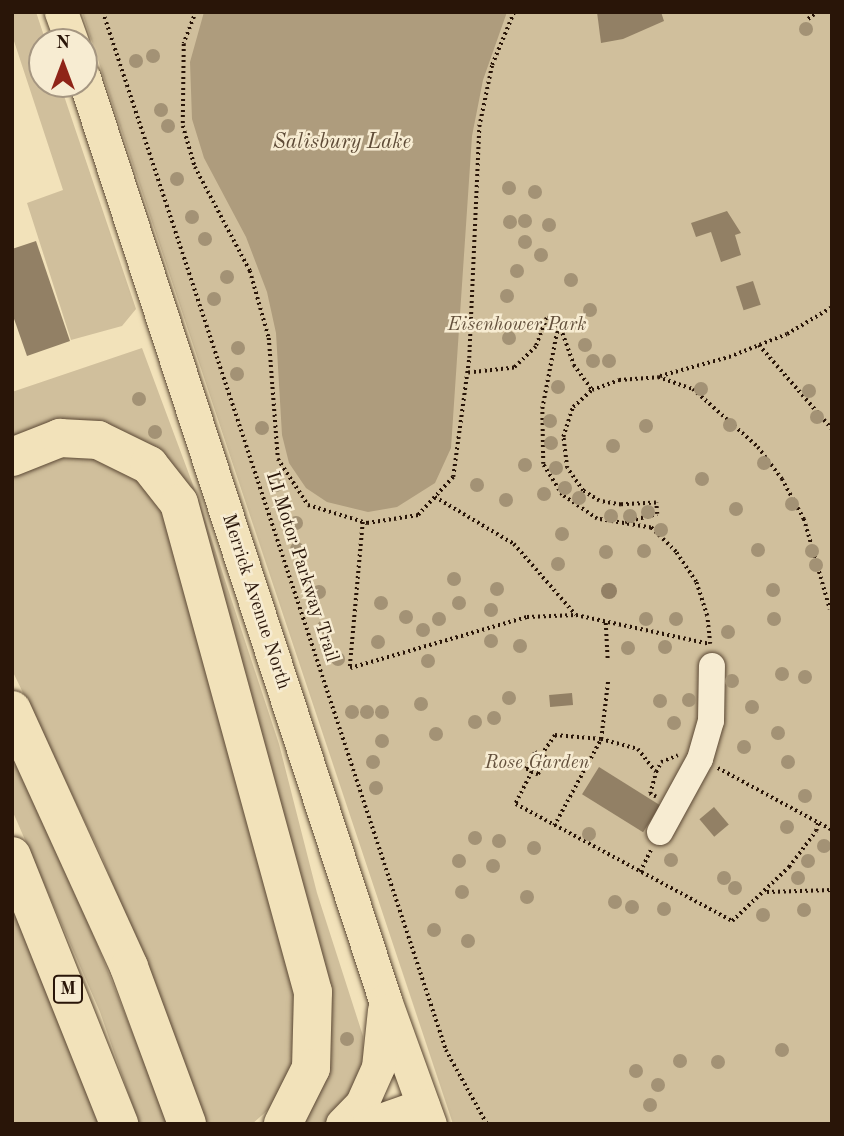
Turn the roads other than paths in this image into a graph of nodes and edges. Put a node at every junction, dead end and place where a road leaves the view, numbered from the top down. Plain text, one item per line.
1 (91, 98) edge
2 (12, 457) edge
3 (712, 666) dead end
4 (12, 710) edge
5 (660, 832) dead end
6 (12, 856) edge
7 (384, 1000) junction
8 (427, 1114) edge
9 (119, 1124) edge
10 (187, 1124) edge
11 (283, 1124) edge
12 (342, 1124) edge
13 (369, 1124) edge

1 - 7 main road, Merrick Avenue North
2 - 11 highway
3 - 5 lane
4 - 10 highway
6 - 9 highway, M
7 - 8 main road, Merrick Avenue North
7 - 12 main road
8 - 13 main road

